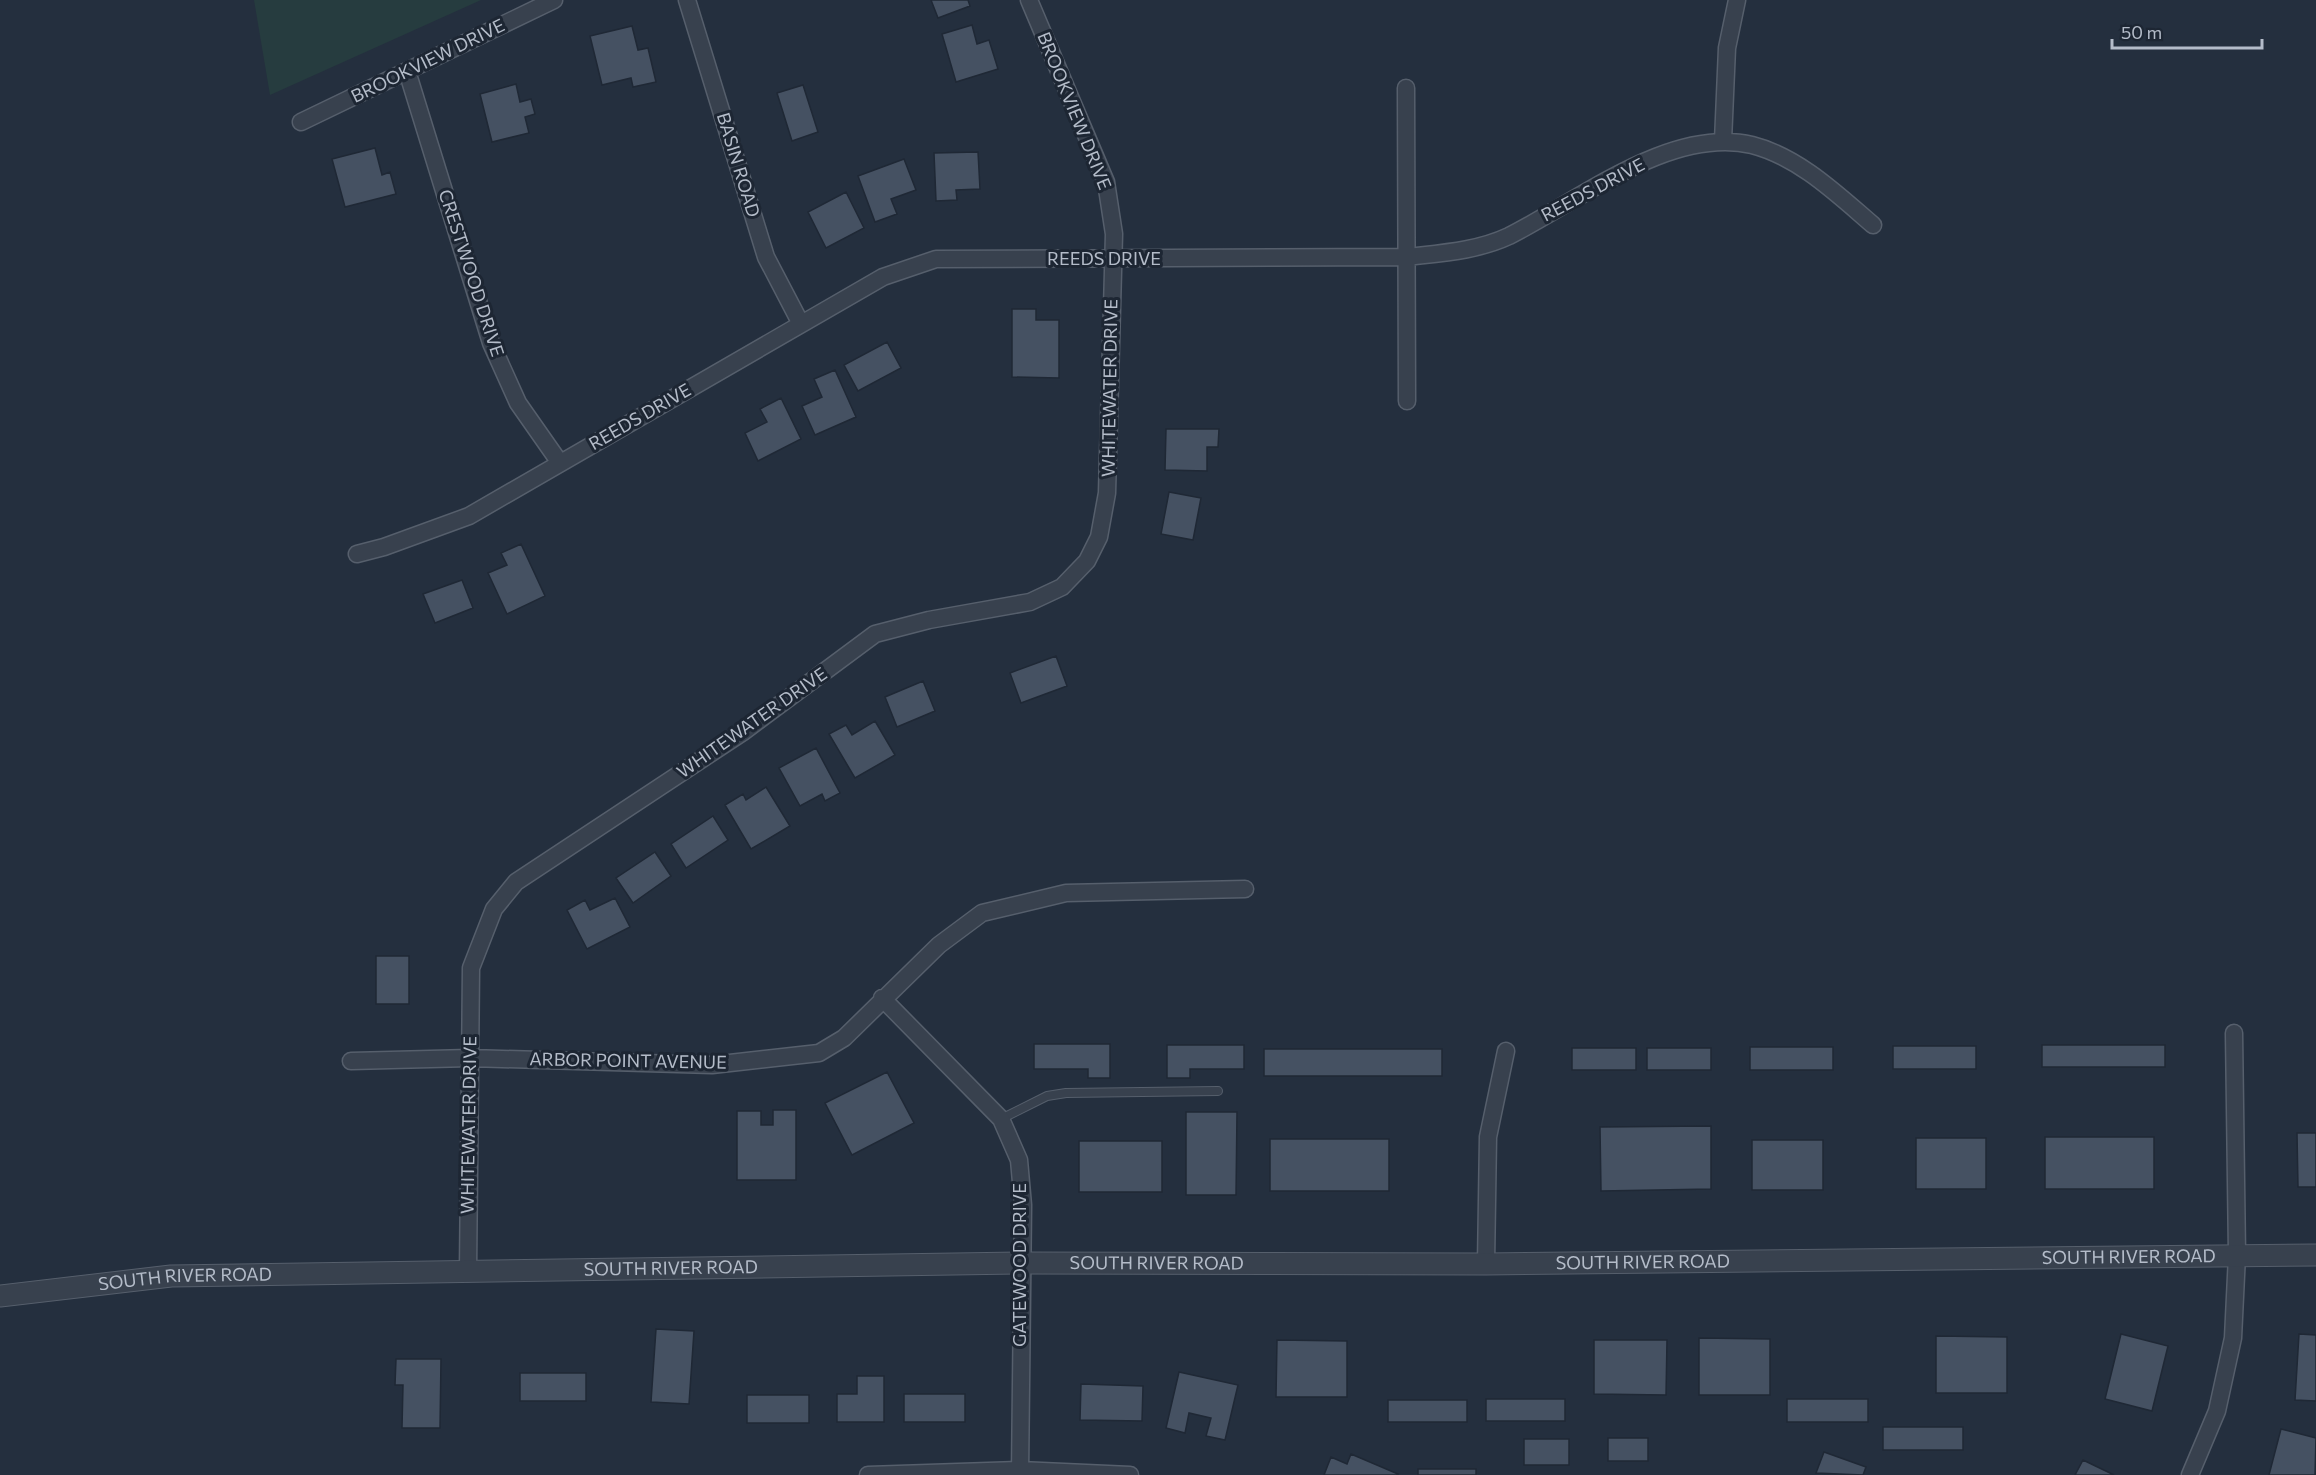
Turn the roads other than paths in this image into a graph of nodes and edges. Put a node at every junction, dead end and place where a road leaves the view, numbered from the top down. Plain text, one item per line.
1 (554, 0) edge
2 (687, 0) edge
3 (1029, 0) edge
4 (1737, 0) edge
5 (407, 71) junction
6 (1406, 88) dead end
7 (301, 122) dead end
8 (1723, 141) junction
9 (1873, 225) dead end
10 (1407, 257) junction
11 (1113, 259) junction
12 (801, 324) junction
13 (1407, 401) dead end
14 (560, 463) junction
15 (357, 554) dead end
16 (1245, 889) dead end
17 (882, 998) junction
18 (2234, 1033) dead end
19 (1506, 1051) dead end
20 (470, 1058) junction
21 (351, 1061) dead end
22 (1218, 1091) dead end
23 (1001, 1119) junction
24 (2237, 1255) junction
25 (2316, 1255) edge
26 (1021, 1263) junction
27 (1486, 1264) junction
28 (468, 1273) junction
29 (0, 1296) edge
30 (1020, 1473) edge
31 (868, 1475) edge
32 (1130, 1475) edge
33 (2190, 1475) edge

1 - 5 street, BROOKVIEW DRIVE
2 - 12 street, BASIN ROAD
3 - 11 street, BROOKVIEW DRIVE
4 - 8 street
5 - 7 street, BROOKVIEW DRIVE
5 - 14 street, CRESTWOOD DRIVE
6 - 10 street
8 - 9 street, REEDS DRIVE
8 - 10 street, REEDS DRIVE
10 - 11 street, REEDS DRIVE
10 - 13 street
11 - 12 street, REEDS DRIVE
11 - 20 street, WHITEWATER DRIVE
12 - 14 street, REEDS DRIVE
14 - 15 street, REEDS DRIVE
16 - 17 street, ARBOR POINT AVENUE
17 - 20 street, ARBOR POINT AVENUE
17 - 23 street, GATEWOOD DRIVE
18 - 24 street
19 - 27 street
20 - 21 street, ARBOR POINT AVENUE
20 - 28 street, WHITEWATER DRIVE
22 - 23 lane
23 - 26 street, GATEWOOD DRIVE
24 - 25 street, SOUTH RIVER ROAD
24 - 27 street, SOUTH RIVER ROAD
24 - 33 street
26 - 27 street, SOUTH RIVER ROAD
26 - 28 street, SOUTH RIVER ROAD
26 - 30 street, GATEWOOD DRIVE
28 - 29 street, SOUTH RIVER ROAD
30 - 31 street
30 - 32 street

